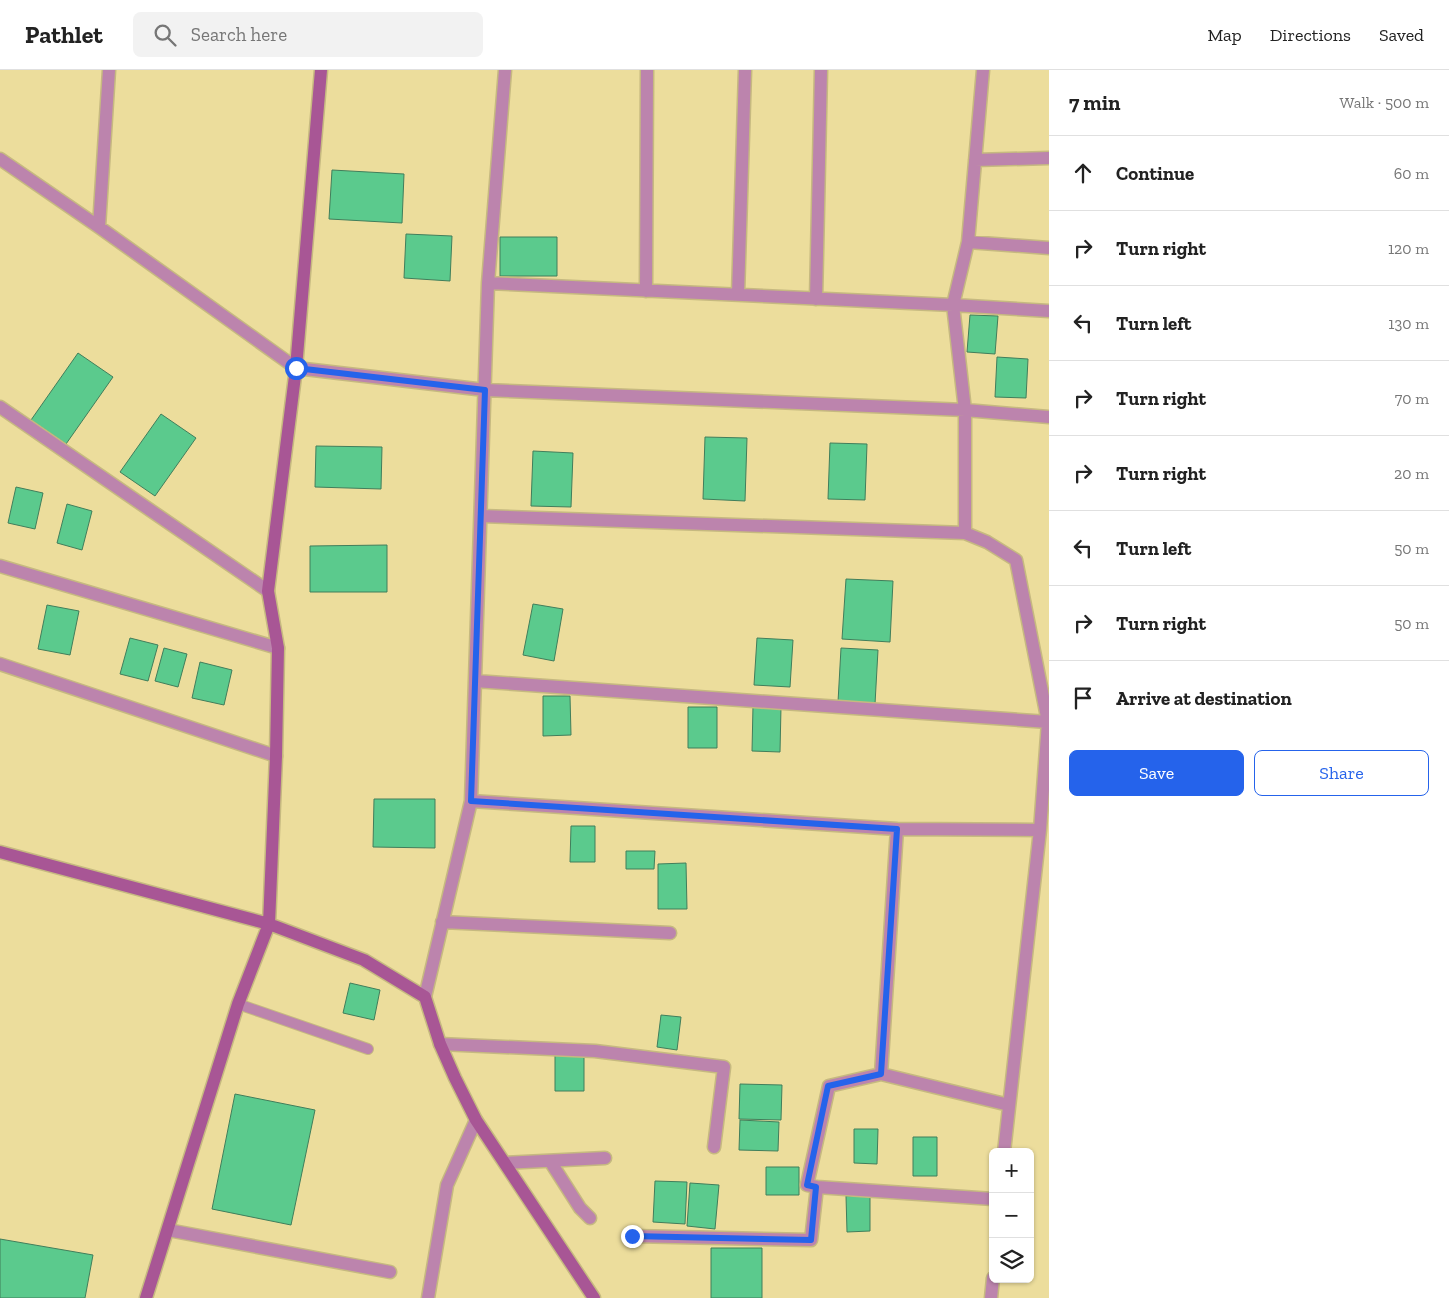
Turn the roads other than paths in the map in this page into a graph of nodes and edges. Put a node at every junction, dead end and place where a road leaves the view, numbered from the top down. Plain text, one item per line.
1 (109, 70) edge
2 (321, 70) edge
3 (504, 70) edge
4 (648, 70) edge
5 (745, 70) edge
6 (821, 70) edge
7 (983, 70) edge
8 (1049, 158) edge
9 (0, 159) edge
10 (975, 160) junction
11 (99, 227) junction
12 (968, 242) junction
13 (1049, 248) edge
14 (488, 283) junction
15 (646, 291) junction
16 (738, 294) junction
17 (816, 299) junction
18 (952, 305) junction
19 (1049, 311) edge
20 (296, 368) junction
21 (485, 390) junction
22 (0, 407) edge
23 (964, 410) junction
24 (1049, 418) edge
25 (481, 516) junction
26 (964, 533) junction
27 (0, 566) edge
28 (268, 591) junction
29 (278, 648) junction
30 (0, 664) edge
31 (475, 681) junction
32 (1048, 722) edge
33 (276, 756) junction
34 (471, 801) junction
35 (897, 829) junction
36 (1040, 830) junction
37 (0, 852) edge
38 (442, 922) junction
39 (269, 924) junction
40 (670, 933) dead end
41 (425, 997) junction
42 (238, 1004) junction
43 (440, 1044) junction
44 (368, 1049) dead end
45 (881, 1074) junction
46 (1008, 1105) junction
47 (476, 1120) junction
48 (714, 1147) dead end
49 (1004, 1148) edge
50 (604, 1158) dead end
51 (550, 1161) junction
52 (504, 1163) junction
53 (816, 1187) junction
54 (989, 1199) edge
55 (590, 1218) dead end
56 (168, 1230) junction
57 (632, 1236) dead end
58 (390, 1272) dead end
59 (992, 1283) edge
60 (146, 1298) edge
61 (428, 1298) edge
62 (594, 1298) edge
63 (991, 1298) edge

1 - 11 street
2 - 20 street
3 - 14 street
4 - 15 street
5 - 16 street
6 - 17 street
7 - 10 street
8 - 10 street
9 - 11 street
10 - 12 street
11 - 20 street
12 - 13 street
12 - 18 street
14 - 15 street
14 - 21 street
15 - 16 street
16 - 17 street
17 - 18 street
18 - 19 street
18 - 23 street
20 - 21 street
20 - 28 street
21 - 23 street
21 - 25 street
22 - 28 street
23 - 24 street
23 - 26 street
25 - 26 street
25 - 31 street
26 - 32 street
27 - 29 street
28 - 29 street
29 - 33 street
30 - 33 street
31 - 32 street
31 - 34 street
32 - 36 street
33 - 39 street
34 - 35 street
34 - 38 street
35 - 36 street
35 - 45 street
36 - 46 street
37 - 39 street
38 - 40 street
38 - 41 street
39 - 41 street
39 - 42 street
41 - 43 street
42 - 44 lane
42 - 56 street
43 - 47 street
43 - 48 street
45 - 46 street
45 - 53 street
46 - 49 street
47 - 52 street
47 - 61 street
50 - 51 street
51 - 52 street
51 - 55 street
52 - 62 street
53 - 54 street
53 - 57 street
56 - 58 street
56 - 60 street
59 - 63 street

